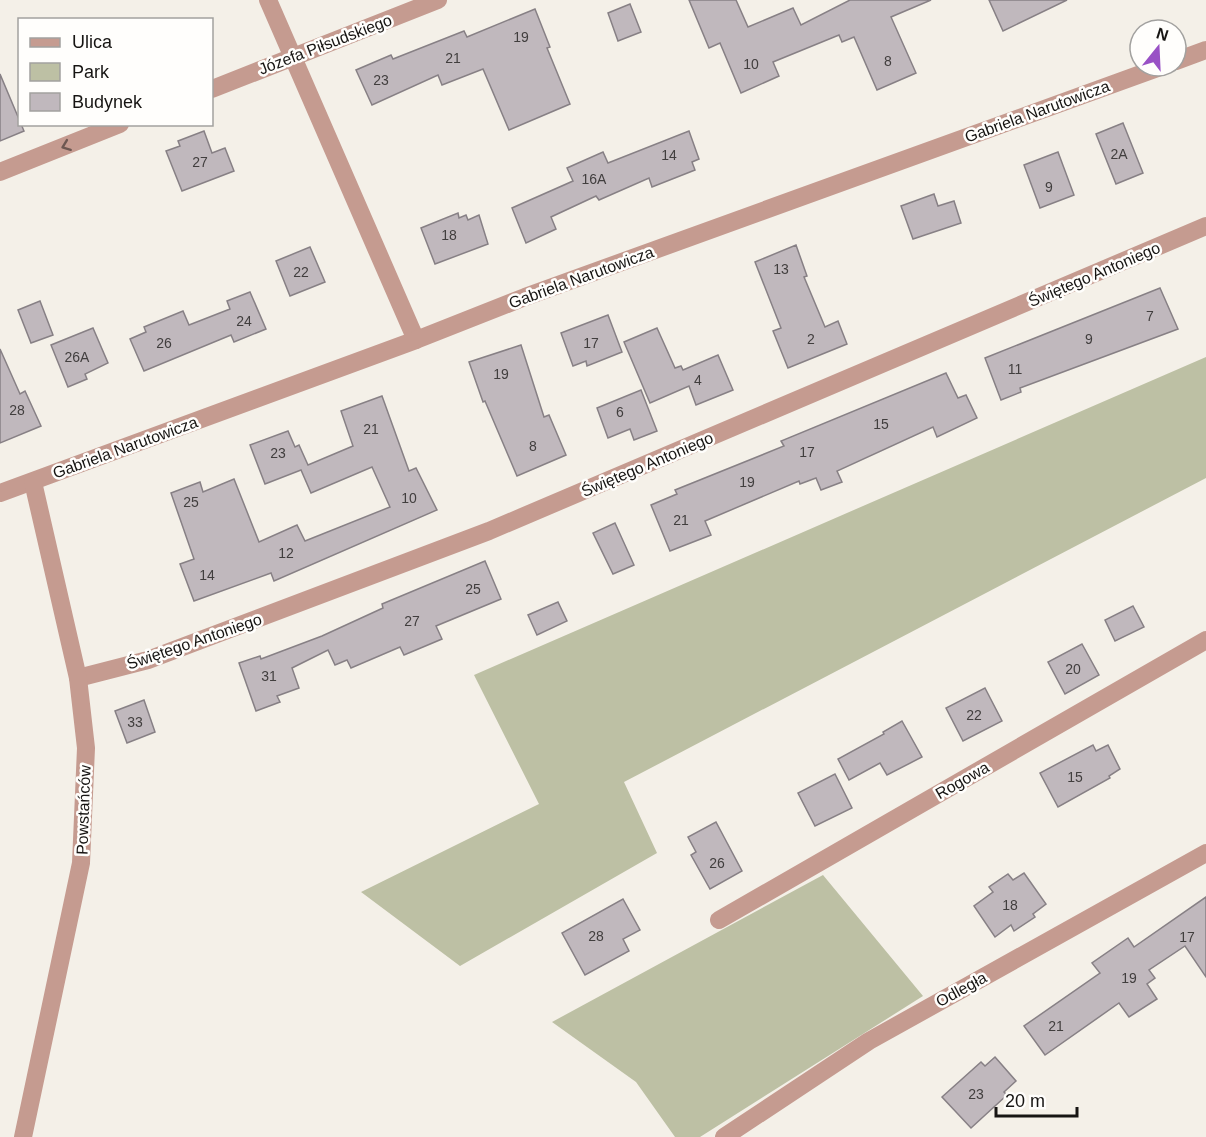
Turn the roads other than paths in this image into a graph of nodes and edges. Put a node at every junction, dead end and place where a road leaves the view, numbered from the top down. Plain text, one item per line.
1 (267, 0) edge
2 (438, 0) edge
3 (1206, 51) edge
4 (293, 57) junction
5 (1188, 57) edge
6 (1130, 78) edge
7 (213, 89) edge
8 (115, 126) edge
9 (0, 172) edge
10 (1206, 226) edge
11 (416, 340) junction
12 (33, 482) junction
13 (0, 493) edge
14 (1206, 640) edge
15 (78, 678) junction
16 (1206, 853) edge
17 (719, 920) dead end
18 (22, 1137) edge
19 (724, 1137) edge

1 - 4 street
2 - 4 street, Józefa Piłsudskiego
3 - 5 street
4 - 7 street, Józefa Piłsudskiego
4 - 11 street
6 - 11 street, Gabriela Narutowicza
8 -> 9 street
10 - 15 street, Świętego Antoniego
11 - 12 street, Gabriela Narutowicza
12 - 13 street, Gabriela Narutowicza
12 - 15 street, Powstańców
14 - 17 street, Rogowa
15 - 18 street, Powstańców
16 - 19 street, Odległa

